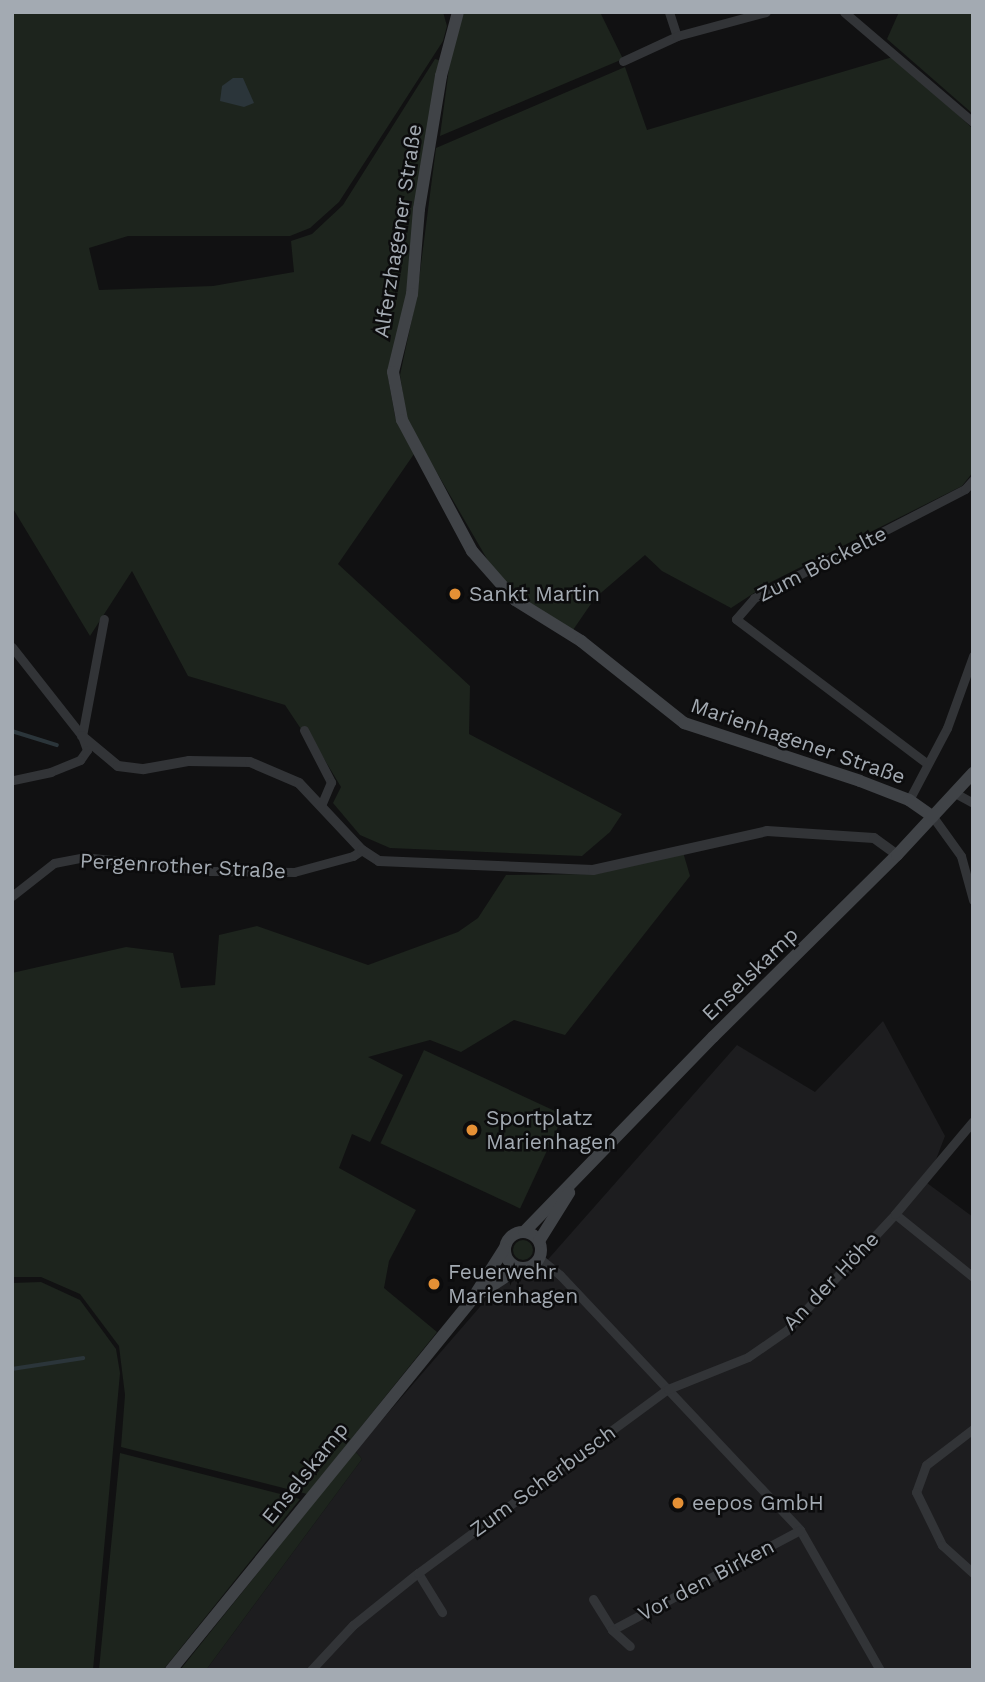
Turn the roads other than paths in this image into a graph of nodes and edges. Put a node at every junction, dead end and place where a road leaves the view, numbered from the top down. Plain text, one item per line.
1 (458, 12) edge
2 (669, 12) edge
3 (766, 12) edge
4 (844, 12) edge
5 (677, 36) junction
6 (623, 61) dead end
7 (973, 122) edge
8 (419, 452) joint
9 (973, 480) edge
10 (104, 619) dead end
11 (12, 647) edge
12 (973, 656) edge
13 (303, 730) dead end
14 (82, 736) junction
15 (925, 762) junction
16 (12, 772) edge
17 (973, 773) edge
18 (17, 779) edge
19 (955, 793) junction
20 (909, 800) junction
21 (321, 803) junction
22 (973, 803) edge
23 (933, 817) junction
24 (362, 850) junction
25 (897, 855) junction
26 (961, 856) junction
27 (973, 861) edge
28 (12, 896) edge
29 (973, 900) edge
30 (973, 1121) edge
31 (595, 1159) junction
32 (895, 1214) junction
33 (524, 1232) junction
34 (539, 1241) junction
35 (504, 1249) junction
36 (540, 1258) junction
37 (519, 1268) junction
38 (973, 1277) edge
39 (471, 1301) junction
40 (668, 1389) junction
41 (973, 1429) edge
42 (800, 1530) junction
43 (418, 1573) junction
44 (973, 1573) edge
45 (593, 1599) dead end
46 (442, 1612) dead end
47 (612, 1630) junction
48 (629, 1646) dead end
49 (171, 1670) edge
50 (312, 1670) edge
51 (880, 1670) edge

1 - 8 main road, Alferzhagener Straße
2 - 5 street
3 - 5 street
4 - 7 street
5 - 6 street
8 - 20 main road, Marienhagener Straße
9 - 15 street, Zum Böckelte
10 - 14 street
11 - 14 street
12 - 15 street
13 - 21 street
14 - 18 street
14 - 21 street
15 - 20 street
16 - 18 street
17 - 19 main road, Enselskamp
19 - 22 street
19 - 23 main road, Enselskamp
20 - 23 main road, Marienhagener Straße
21 - 24 street
23 - 25 main road, Enselskamp
23 - 26 street, Marienhagener Straße
24 - 25 street
24 - 28 street, Pergenrother Straße
25 - 31 main road, Enselskamp
26 - 27 street
26 - 29 street, Marienhagener Straße
30 - 32 street, An der Höhe
31 - 33 main road, Enselskamp
31 - 34 main road, Enselskamp
32 - 38 street
32 - 40 street, An der Höhe
33 - 34 main road
33 - 35 main road, Enselskamp
34 - 36 main road
35 - 37 main road
35 - 39 main road, Enselskamp
36 - 37 main road, Enselskamp
36 - 40 street
37 - 39 main road, Enselskamp
39 - 49 main road, Enselskamp
40 - 42 street, Vor den Birken
40 - 43 street, Zum Scherbusch
41 - 44 street
42 - 47 street, Vor den Birken
42 - 51 street, Vor den Birken
43 - 46 street
43 - 50 street, Zum Scherbusch
45 - 47 street, Vor den Birken
47 - 48 street, Vor den Birken

